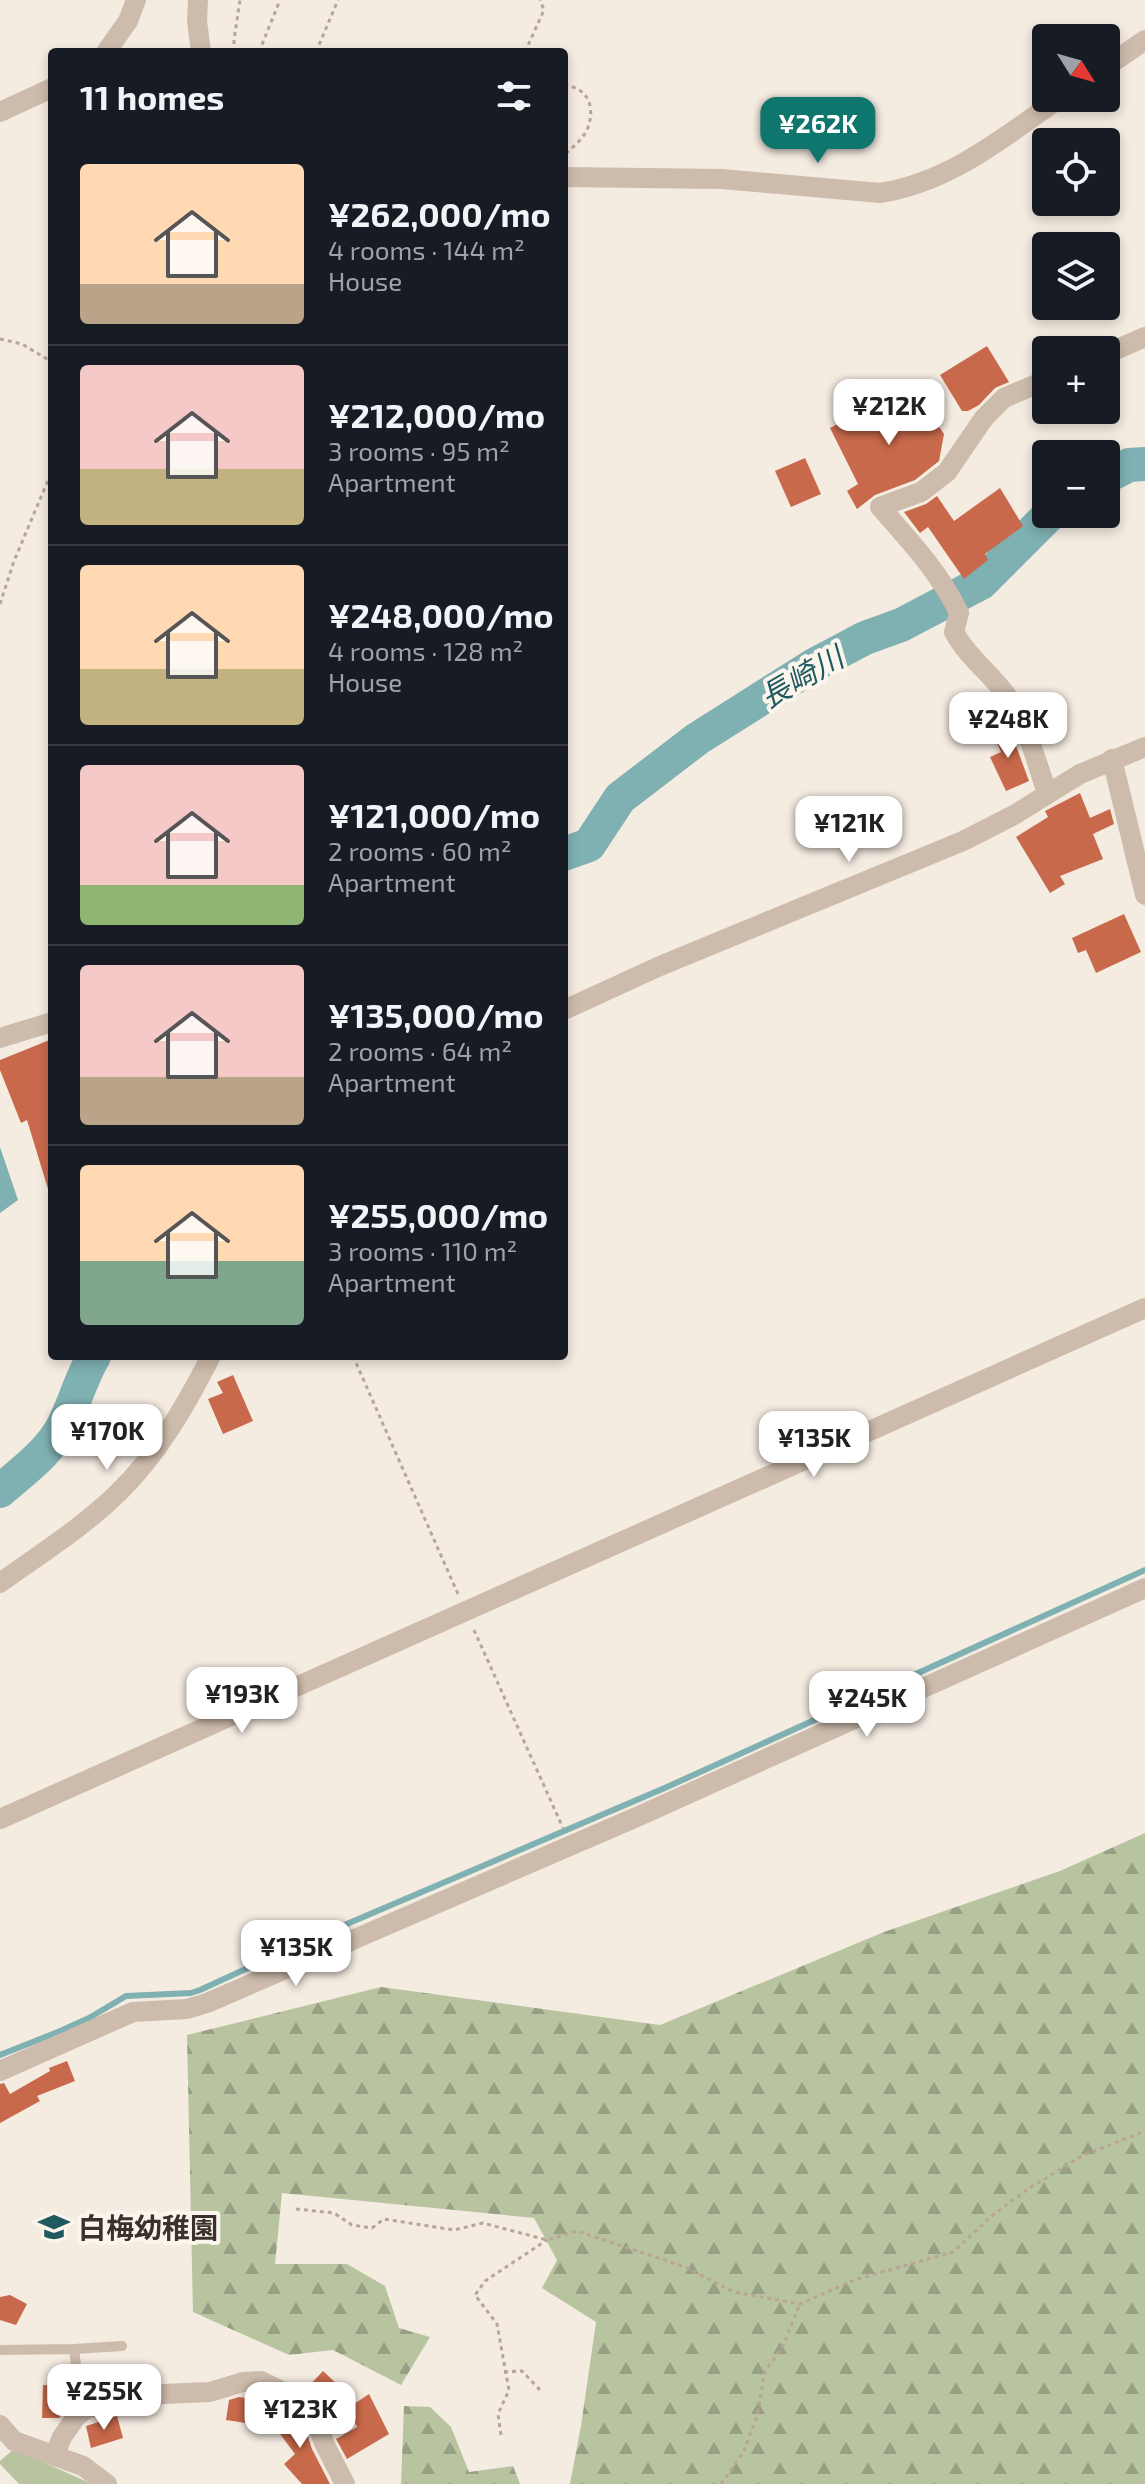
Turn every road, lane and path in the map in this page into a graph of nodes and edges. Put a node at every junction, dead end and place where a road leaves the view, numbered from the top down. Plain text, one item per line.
1 (136, 0) edge
2 (198, 0) edge
3 (240, 0) edge
4 (280, 0) edge
5 (338, 0) edge
6 (540, 0) edge
7 (1145, 40) edge
8 (109, 48) edge
9 (200, 48) edge
10 (234, 48) edge
11 (261, 48) edge
12 (318, 48) edge
13 (527, 48) edge
14 (1120, 57) edge
15 (568, 85) edge
16 (48, 90) edge
17 (0, 112) edge
18 (1040, 112) edge
19 (568, 152) edge
20 (568, 177) edge
21 (1145, 337) edge
22 (0, 339) edge
23 (1120, 348) edge
24 (48, 360) edge
25 (1032, 386) edge
26 (48, 480) edge
27 (0, 604) edge
28 (1145, 747) edge
29 (1112, 759) junction
30 (1047, 793) junction
31 (1145, 895) edge
32 (568, 1008) edge
33 (48, 1023) edge
34 (0, 1038) edge
35 (1145, 1308) edge
36 (209, 1360) edge
37 (355, 1360) edge
38 (0, 1583) edge
39 (1145, 1588) edge
40 (465, 1610) junction
41 (0, 1819) edge
42 (563, 1828) dead end
43 (0, 2071) edge
44 (1145, 2131) edge
45 (296, 2209) dead end
46 (547, 2240) junction
47 (800, 2304) junction
48 (122, 2346) dead end
49 (74, 2349) junction
50 (0, 2350) edge
51 (504, 2372) junction
52 (126, 2374) dead end
53 (540, 2390) dead end
54 (0, 2425) edge
55 (501, 2435) dead end
56 (55, 2454) junction
57 (107, 2484) edge
58 (345, 2484) edge
59 (721, 2484) edge

1 - 8 street
2 - 9 street
3 - 10 path
4 - 11 path
5 - 12 path
6 - 13 path
7 - 14 street
15 - 19 path
16 - 17 street
18 - 20 street
21 - 23 street
22 - 24 path
25 - 30 street
26 - 27 path
28 - 29 street
29 - 30 street
29 - 31 street
30 - 32 street
33 - 34 street
35 - 40 street
36 - 38 street
37 - 40 path
39 - 43 street
40 - 41 street
40 - 42 path
44 - 47 path
45 - 46 path
46 - 47 path
46 - 51 path
47 - 59 path
48 - 49 lane
49 - 50 lane
49 - 52 lane
51 - 53 path
51 - 55 path
54 - 56 street
56 - 57 street
56 - 58 street

